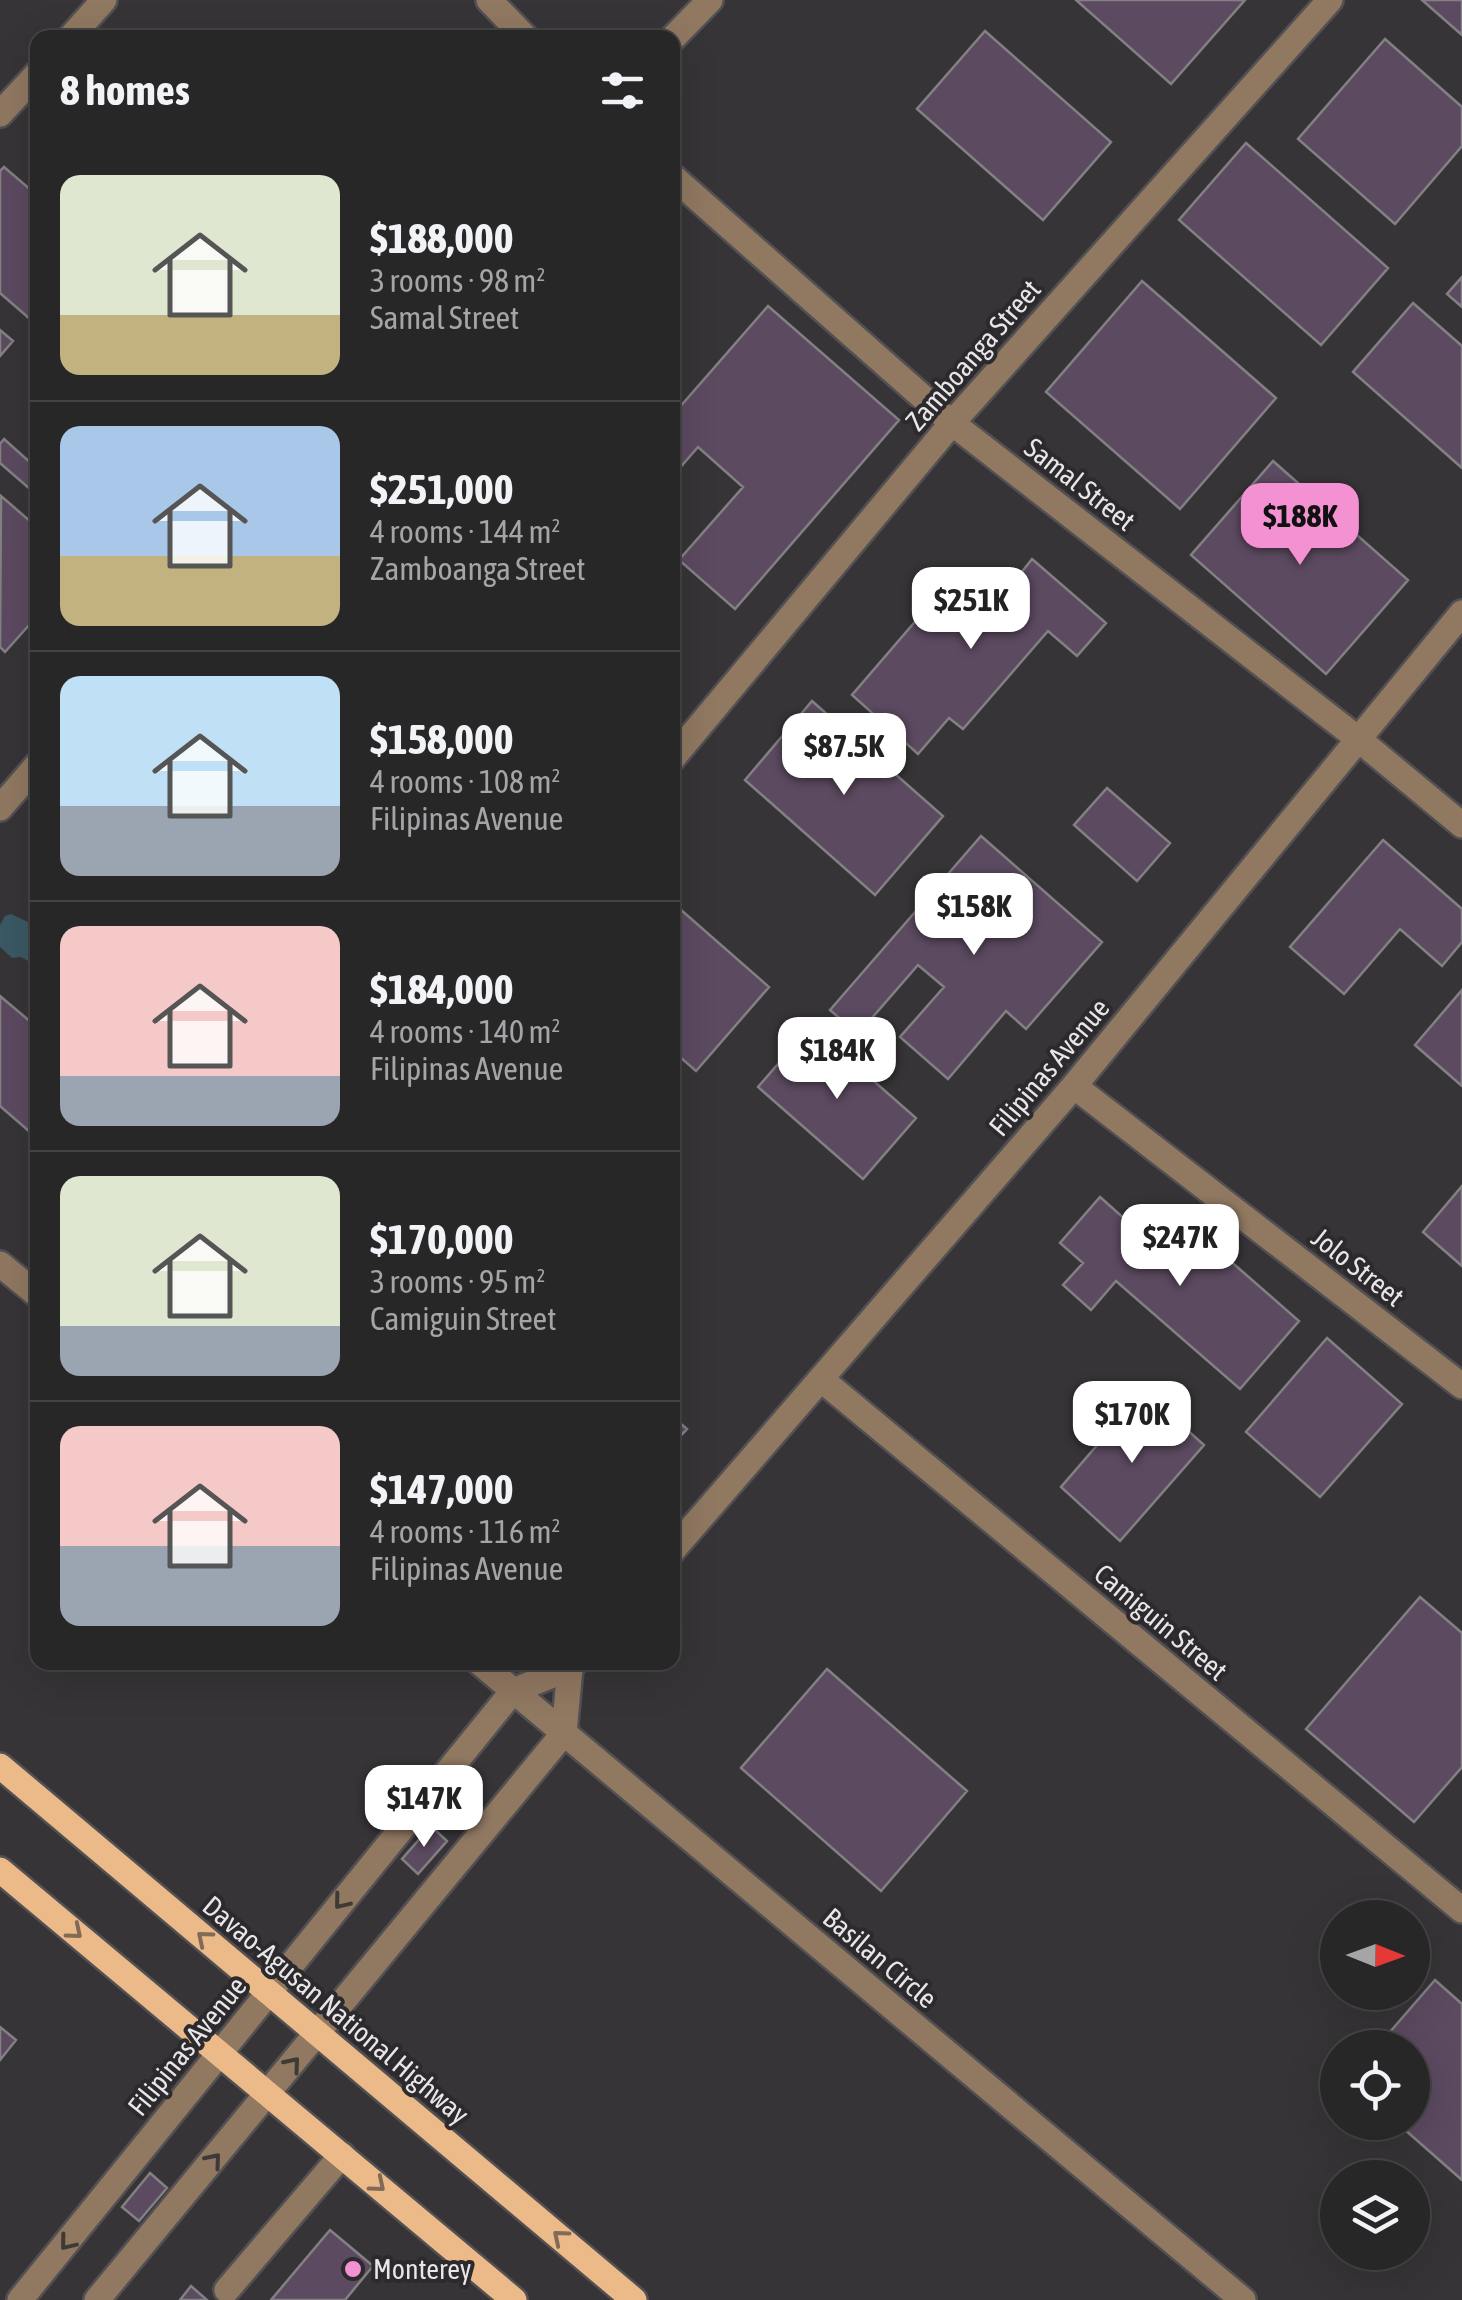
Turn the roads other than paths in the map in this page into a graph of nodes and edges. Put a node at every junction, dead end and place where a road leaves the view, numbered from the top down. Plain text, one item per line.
1 (104, 0) edge
2 (489, 0) edge
3 (710, 0) edge
4 (1330, 0) edge
5 (77, 30) edge
6 (518, 30) edge
7 (680, 31) edge
8 (30, 82) edge
9 (0, 114) edge
10 (680, 183) edge
11 (952, 423) junction
12 (1462, 613) edge
13 (1357, 738) junction
14 (680, 749) edge
15 (30, 773) edge
16 (0, 808) edge
17 (1462, 825) edge
18 (1074, 1086) junction
19 (0, 1264) edge
20 (30, 1288) edge
21 (822, 1380) junction
22 (1462, 1386) edge
23 (680, 1542) edge
24 (488, 1670) edge
25 (561, 1670) edge
26 (571, 1670) edge
27 (513, 1691) junction
28 (564, 1734) junction
29 (0, 1766) edge
30 (0, 1870) edge
31 (1462, 1910) edge
32 (268, 1992) junction
33 (318, 2034) junction
34 (220, 2053) junction
35 (269, 2094) junction
36 (342, 2155) junction
37 (227, 2290) dead end
38 (20, 2300) edge
39 (97, 2300) edge
40 (514, 2300) edge
41 (634, 2300) edge
42 (1243, 2300) edge

1 - 5 street
2 - 6 street
3 - 7 street
4 - 11 street, Zamboanga Street
8 - 9 street
10 - 11 street, Samal Street
11 - 13 street, Samal Street
11 - 14 street, Zamboanga Street
12 - 13 street, Filipinas Avenue
13 - 17 street, Samal Street
13 - 18 street, Filipinas Avenue
15 - 16 street
18 - 21 street, Filipinas Avenue
18 - 22 street, Jolo Street
19 - 20 street
21 - 23 street, Filipinas Avenue
21 - 31 street, Camiguin Street
24 - 27 street, Basilan Circle
25 - 27 street, Filipinas Avenue
26 - 28 street, Filipinas Avenue
27 - 28 street, Basilan Circle
27 -> 32 street, Filipinas Avenue
28 - 33 street
28 - 42 street, Basilan Circle
32 -> 29 main road, Davao-Agusan National Highway
30 -> 34 main road
32 - 33 main road, Davao-Agusan National Highway
32 - 34 street, Filipinas Avenue
35 -> 33 street
41 -> 33 main road, Davao-Agusan National Highway
34 - 35 main road
34 -> 38 street, Filipinas Avenue
35 - 36 main road
39 -> 35 street
36 - 37 street
36 -> 40 main road

